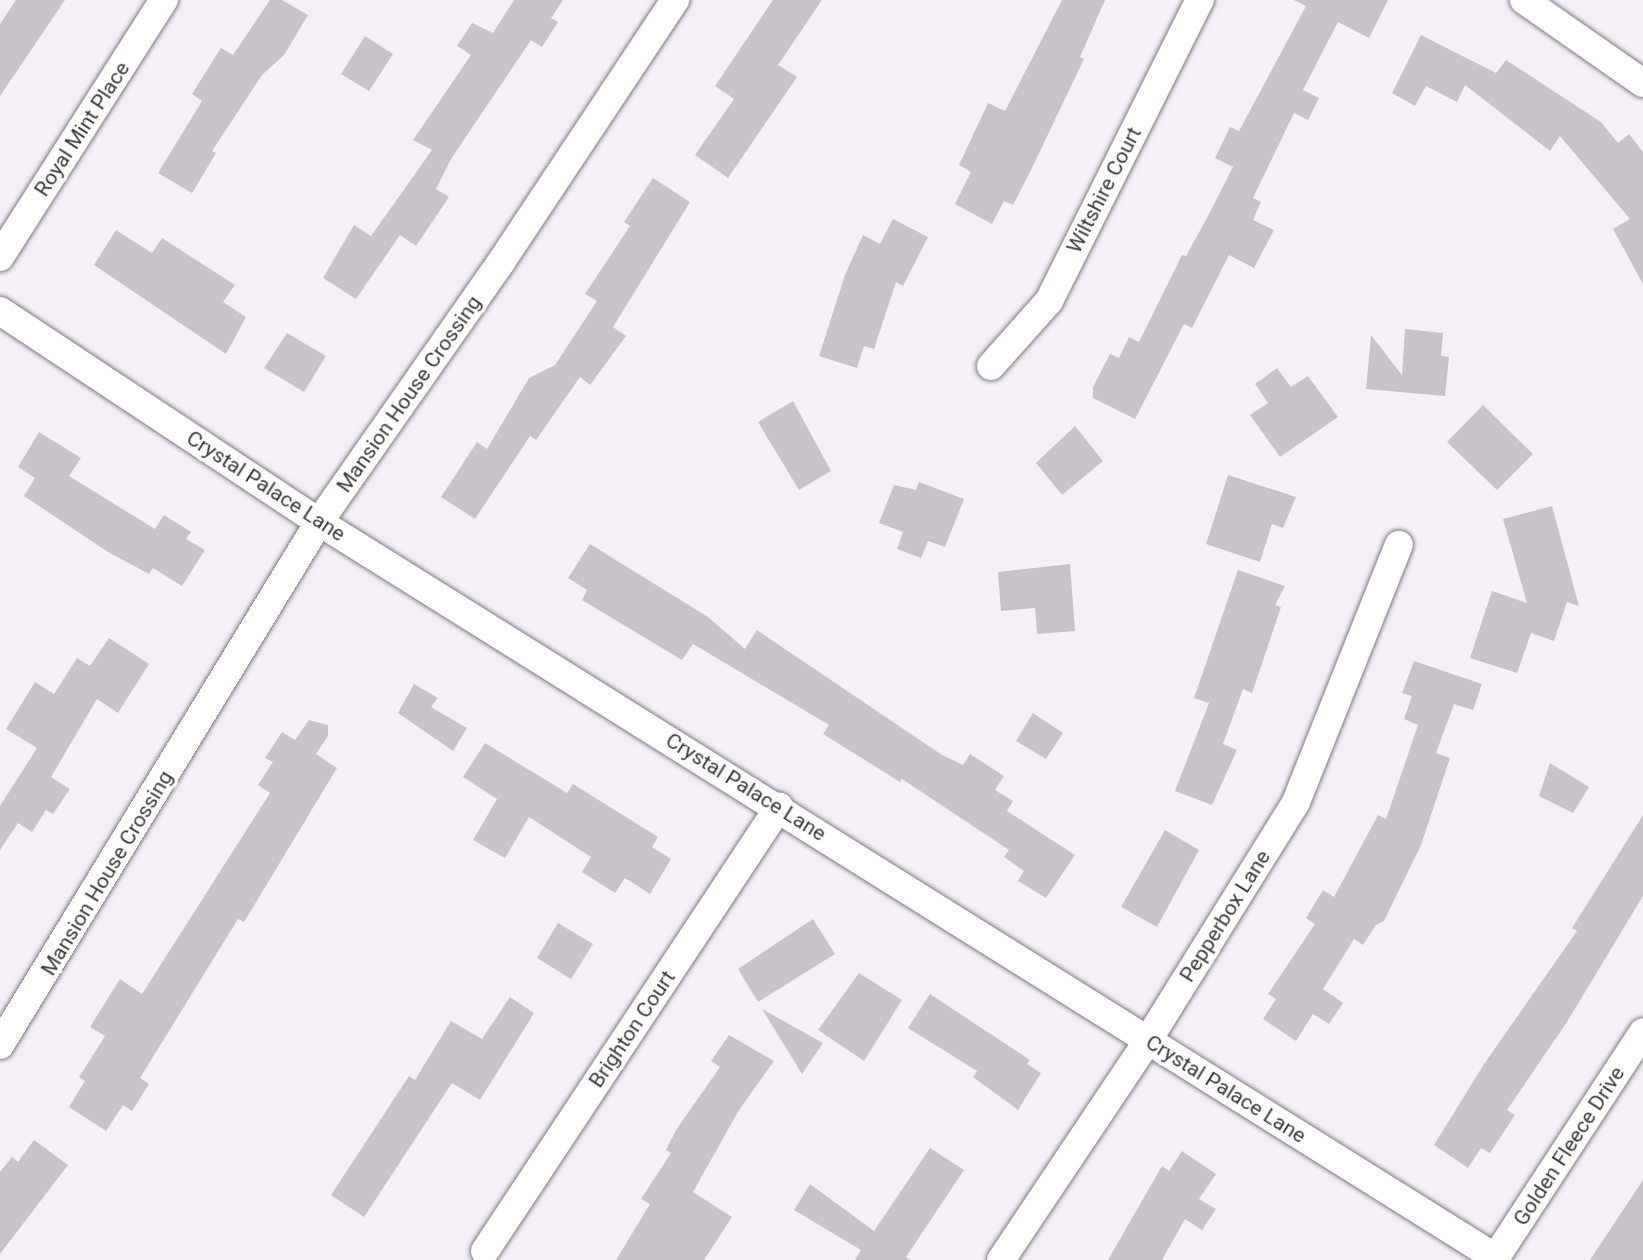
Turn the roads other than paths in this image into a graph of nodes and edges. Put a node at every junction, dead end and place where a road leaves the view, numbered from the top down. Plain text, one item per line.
1 (164, 0) edge
2 (675, 0) edge
3 (1200, 0) edge
4 (1524, 0) edge
5 (1643, 83) edge
6 (0, 257) edge
7 (0, 311) edge
8 (991, 366) dead end
9 (319, 522) junction
10 (1399, 545) dead end
11 (779, 807) junction
12 (1643, 1032) edge
13 (1148, 1040) junction
14 (0, 1045) edge
15 (485, 1251) dead end
16 (1495, 1259) edge
17 (1001, 1260) edge

1 - 6 street, Royal Mint Place
2 - 9 street, Mansion House Crossing
3 - 8 street, Wiltshire Court
4 - 5 street
7 - 9 street, Crystal Palace Lane
9 - 11 street, Crystal Palace Lane
9 - 14 street, Mansion House Crossing
10 - 13 street, Pepperbox Lane
11 - 13 street, Crystal Palace Lane
11 - 15 street, Brighton Court
12 - 16 street, Golden Fleece Drive
13 - 16 street, Crystal Palace Lane
13 - 17 street, Pepperbox Lane

